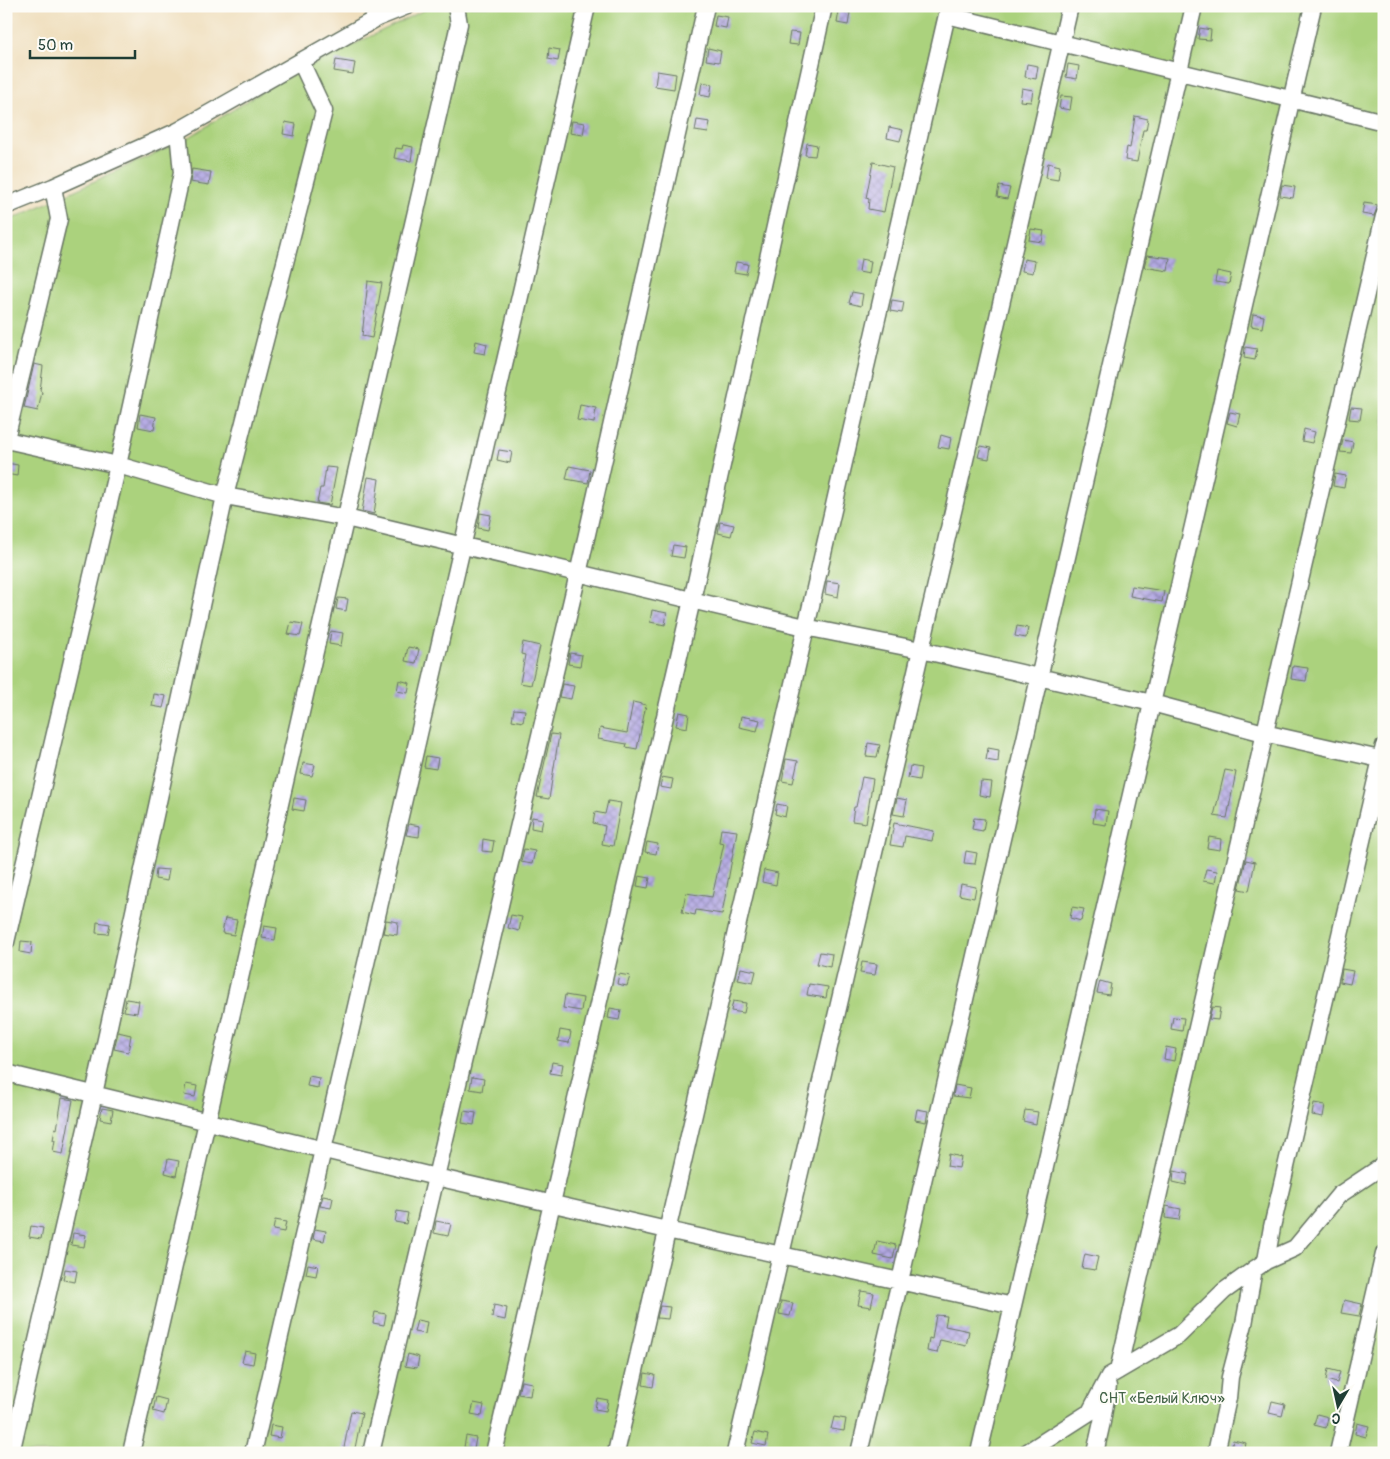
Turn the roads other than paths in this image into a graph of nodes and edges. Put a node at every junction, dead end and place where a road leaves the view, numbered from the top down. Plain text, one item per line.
1 (407, 6) edge
2 (456, 6) edge
3 (587, 6) edge
4 (706, 6) edge
5 (824, 6) edge
6 (1070, 6) edge
7 (1194, 6) edge
8 (1313, 6) edge
9 (948, 10) edge
10 (1061, 43) junction
11 (301, 62) junction
12 (1179, 72) junction
13 (1292, 100) junction
14 (1384, 122) edge
15 (178, 131) junction
16 (53, 188) junction
17 (6, 206) edge
18 (1384, 216) edge
19 (6, 439) edge
20 (118, 465) junction
21 (226, 496) junction
22 (346, 518) junction
23 (461, 546) junction
24 (578, 574) junction
25 (692, 600) junction
26 (805, 627) junction
27 (921, 650) junction
28 (1038, 677) junction
29 (1152, 703) junction
30 (1264, 733) junction
31 (1383, 756) edge
32 (6, 942) edge
33 (6, 1073) edge
34 (94, 1094) junction
35 (207, 1122) junction
36 (323, 1149) junction
37 (1384, 1165) edge
38 (436, 1177) junction
39 (551, 1202) junction
40 (667, 1230) junction
41 (1384, 1254) edge
42 (782, 1255) junction
43 (1260, 1265) junction
44 (900, 1282) junction
45 (1013, 1306) junction
46 (1114, 1374) junction
47 (11, 1453) edge
48 (131, 1453) edge
49 (252, 1453) edge
50 (371, 1453) edge
51 (494, 1453) edge
52 (616, 1453) edge
53 (735, 1453) edge
54 (859, 1453) edge
55 (979, 1453) edge
56 (1026, 1453) edge
57 (1095, 1453) edge
58 (1216, 1453) edge
59 (1338, 1453) edge

1 - 11 street
2 - 22 street
3 - 23 street
4 - 24 street
5 - 25 street
6 - 10 street
7 - 12 street
8 - 13 street
9 - 10 street
9 - 26 street
10 - 12 street
10 - 27 street
11 - 15 street
11 - 21 street
12 - 13 street
12 - 28 street
13 - 14 street
13 - 29 street
15 - 16 street
15 - 20 street
16 - 17 street
16 - 19 street
18 - 30 street
19 - 20 street
20 - 21 street
20 - 32 street
21 - 22 street
21 - 34 street
22 - 23 street
22 - 35 street
23 - 24 street
23 - 36 street
24 - 25 street
24 - 38 street
25 - 26 street
25 - 39 street
26 - 27 street
26 - 40 street
27 - 28 street
27 - 42 street
28 - 29 street
28 - 44 street
29 - 30 street
29 - 45 street
30 - 31 street
30 - 46 street
31 - 43 street
33 - 34 street
34 - 35 street
34 - 47 street
35 - 36 street
35 - 48 street
36 - 38 street
36 - 49 street
37 - 43 street
38 - 39 street
38 - 50 street
39 - 40 street
39 - 51 street
40 - 42 street
40 - 52 street
41 - 59 street
42 - 44 street
42 - 53 street
43 - 46 street
43 - 58 street
44 - 45 street
44 - 54 street
45 - 55 street
46 - 56 street
46 - 57 street

